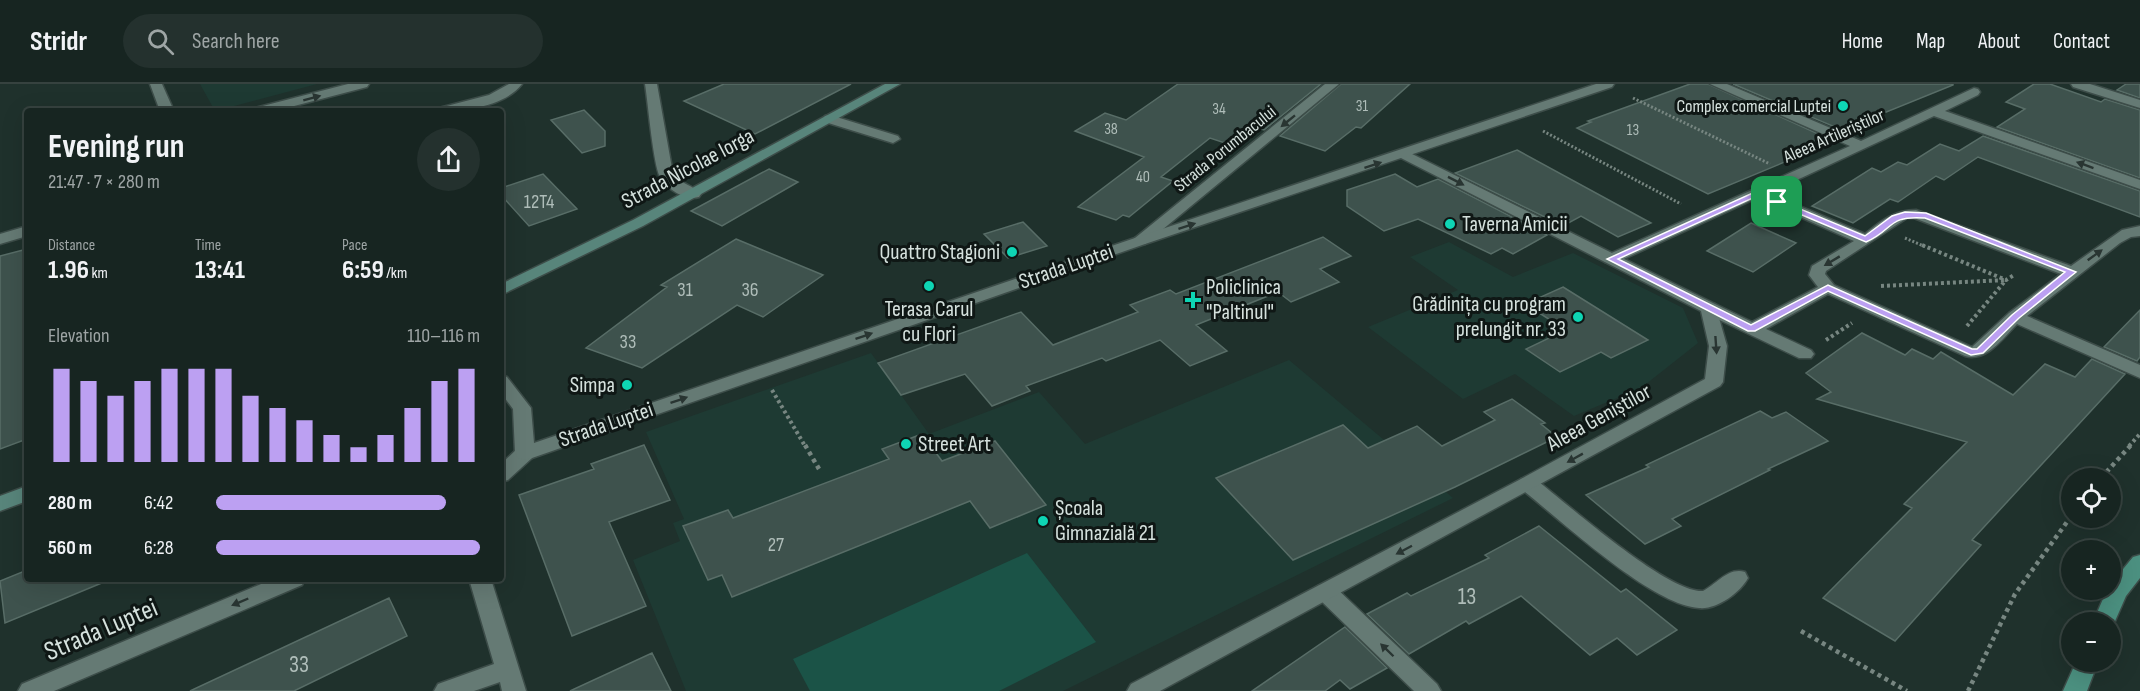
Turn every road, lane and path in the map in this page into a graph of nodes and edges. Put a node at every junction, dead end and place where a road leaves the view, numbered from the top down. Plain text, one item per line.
1 (156, 84) edge
2 (363, 84) edge
3 (516, 84) edge
4 (651, 84) edge
5 (894, 84) edge
6 (1333, 84) edge
7 (1608, 84) edge
8 (1716, 84) edge
9 (2077, 84) edge
10 (1974, 92) dead end
11 (1633, 98) dead end
12 (2140, 104) edge
13 (166, 108) edge
14 (271, 108) edge
15 (454, 108) edge
16 (1935, 112) junction
17 (830, 119) junction
18 (1543, 131) dead end
19 (892, 139) dead end
20 (1861, 146) junction
21 (1404, 154) junction
22 (1795, 176) junction
23 (2140, 185) edge
24 (1757, 193) junction
25 (694, 194) junction
26 (1704, 216) junction
27 (1882, 229) junction
28 (2140, 231) edge
29 (24, 232) edge
30 (0, 239) edge
31 (1866, 240) junction
32 (1140, 241) junction
33 (1611, 259) junction
34 (2038, 259) junction
35 (2071, 272) junction
36 (2006, 280) junction
37 (1875, 286) dead end
38 (1828, 288) junction
39 (504, 289) edge
40 (1709, 308) junction
41 (1873, 309) junction
42 (2015, 316) junction
43 (1752, 329) junction
44 (1805, 354) joint
45 (2140, 372) edge
46 (768, 384) dead end
47 (504, 385) edge
48 (2140, 434) edge
49 (525, 453) junction
50 (819, 468) dead end
51 (2110, 468) edge
52 (504, 472) edge
53 (1528, 484) junction
54 (24, 494) edge
55 (0, 504) edge
56 (2063, 528) edge
57 (2140, 563) edge
58 (1737, 578) dead end
59 (287, 582) edge
60 (481, 582) edge
61 (1326, 591) junction
62 (2108, 612) edge
63 (1801, 631) dead end
64 (2083, 672) edge
65 (510, 680) edge
66 (30, 691) edge
67 (446, 691) edge
68 (1139, 691) edge
69 (1429, 691) edge
70 (1906, 691) edge
71 (1968, 691) edge
72 (2075, 691) edge

1 - 13 street
14 -> 2 street
3 - 15 street
4 - 25 street
5 - 17 main road, Strada Nicolae Iorga
6 -> 32 street, Strada Porumbacului
7 - 21 street, Strada Luptei
8 - 20 street
9 - 12 street
10 - 16 street, Aleea Artileriștilor
11 - 22 path
16 - 20 street, Aleea Artileriștilor
23 -> 16 street
17 - 19 street
17 - 25 main road, Strada Nicolae Iorga
18 - 26 path
20 - 22 street, Aleea Artileriștilor
32 -> 21 street, Strada Luptei
21 -> 33 street
22 - 24 street, Aleea Artileriștilor
24 - 26 street, Aleea Artileriștilor
24 - 31 street
25 - 39 main road, Strada Nicolae Iorga
26 - 33 street, Aleea Artileriștilor
27 - 31 street
27 - 34 street
27 - 36 path
35 -> 28 street
29 - 30 street
31 -> 38 street
49 -> 32 street, Strada Luptei
33 - 40 street
34 - 35 street
34 - 36 path
35 - 42 street
36 - 37 path
38 - 41 street
38 - 43 street
40 - 43 street
40 -> 53 street, Aleea Geniștilor
41 - 42 street
41 - 44 path
42 - 45 street
43 - 44 street
46 - 50 path
47 - 49 street, Strada Luptei
48 - 51 path
49 - 52 street, Strada Luptei
53 - 58 street
53 -> 61 street, Aleea Geniștilor
54 - 55 main road
56 - 71 path
57 - 62 main road
59 -> 66 street, Strada Luptei
60 - 65 street
61 - 68 street, Aleea Geniștilor
69 -> 61 street
63 - 70 path
64 - 72 main road
65 - 67 street

